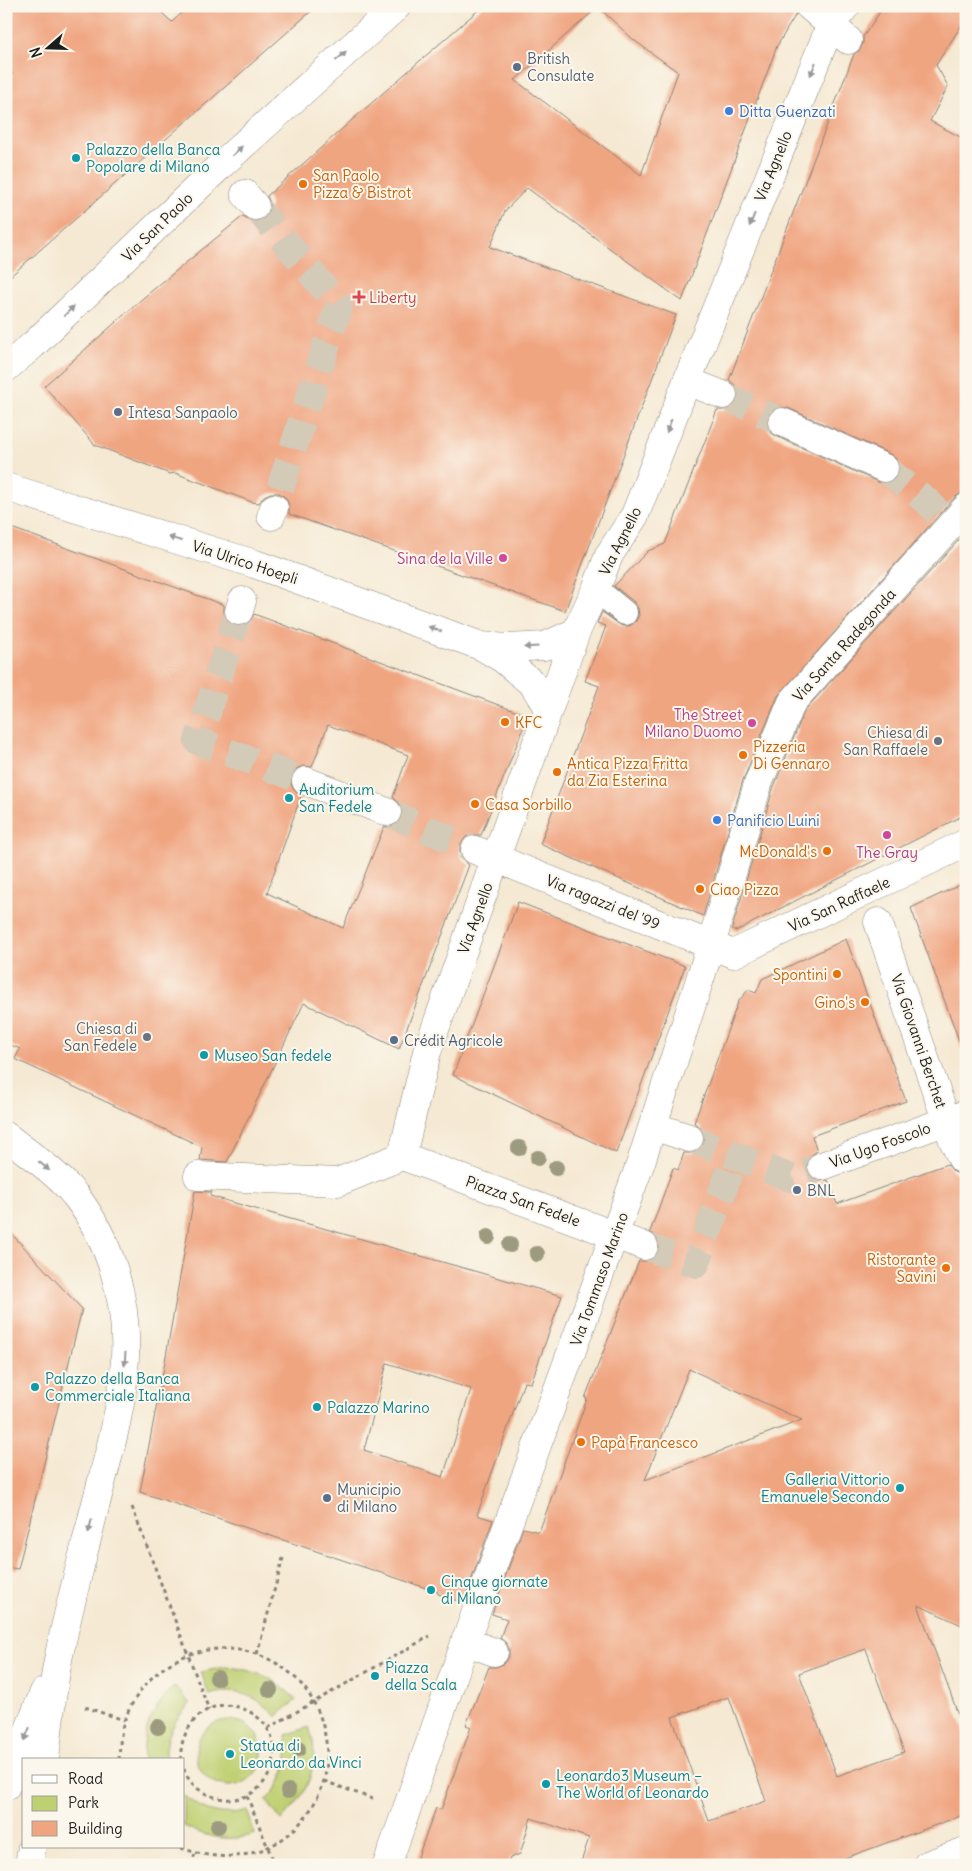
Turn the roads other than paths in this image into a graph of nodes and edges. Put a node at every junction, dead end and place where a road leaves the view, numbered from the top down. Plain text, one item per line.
1 (397, 6) edge
2 (809, 6) edge
3 (842, 23) edge
4 (6, 368) edge
5 (687, 381) junction
6 (723, 395) tunnel mouth
7 (782, 422) tunnel mouth
8 (884, 468) tunnel mouth
9 (6, 487) edge
10 (952, 516) edge
11 (596, 589) junction
12 (616, 616) dead end
13 (576, 632) junction
14 (481, 646) junction
15 (548, 708) junction
16 (306, 781) tunnel mouth
17 (387, 812) tunnel mouth
18 (966, 843) edge
19 (485, 854) junction
20 (878, 922) dead end
21 (711, 945) junction
22 (956, 1118) edge
23 (653, 1126) junction
24 (6, 1136) edge
25 (689, 1138) tunnel mouth
26 (402, 1156) junction
27 (962, 1159) dead end
28 (822, 1166) tunnel mouth
29 (198, 1176) dead end
30 (615, 1234) junction
31 (644, 1246) tunnel mouth
32 (465, 1641) junction
33 (494, 1652) dead end
34 (59, 1656) junction
35 (45, 1758) edge
36 (6, 1786) edge
37 (32, 1848) edge
38 (966, 1851) edge
39 (29, 1865) edge
40 (387, 1865) edge
41 (927, 1865) edge

4 -> 1 street, Via San Paolo
2 - 3 street, Via Agnello
3 -> 5 street, Via Agnello
5 - 6 street
5 -> 11 street, Via Agnello
7 - 8 street
14 -> 9 street, Via Ulrico Hoepli
10 - 21 street, Via Santa Radegonda
11 - 12 lane
11 - 13 street, Via Agnello
13 -> 14 street, Via Ulrico Hoepli
13 - 15 street, Via Agnello
14 - 15 street, Via Ulrico Hoepli
15 - 19 street, Via Agnello
16 - 17 street
18 - 21 street, Via San Raffaele
19 - 21 street, Via ragazzi del '99
19 - 26 street, Via Agnello
20 - 22 street, Via Giovanni Berchet
21 - 23 street, Via Tommaso Marino
22 - 27 street, Via Giovanni Berchet
22 - 28 street, Via Ugo Foscolo
23 - 25 street
23 - 30 street, Via Tommaso Marino
24 -> 34 street
26 - 29 street
26 - 30 street, Piazza San Fedele
30 - 31 street, Piazza San Fedele
30 - 32 street, Via Tommaso Marino
32 - 33 street
32 - 40 street
34 - 35 street
34 -> 36 street
37 - 39 street
38 - 41 street

